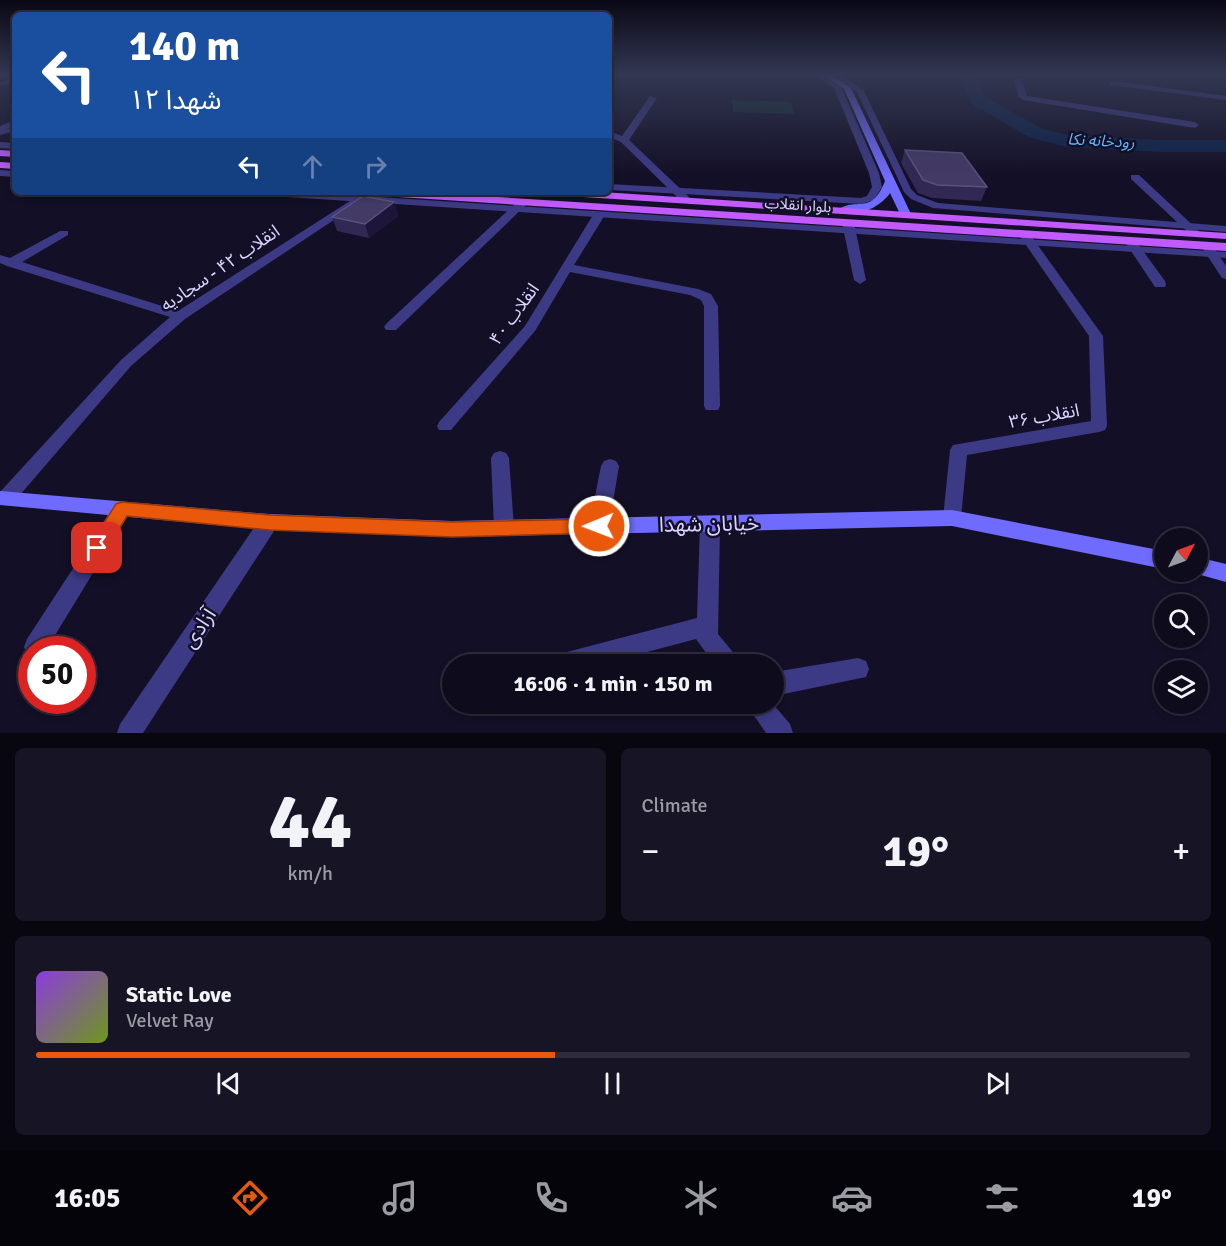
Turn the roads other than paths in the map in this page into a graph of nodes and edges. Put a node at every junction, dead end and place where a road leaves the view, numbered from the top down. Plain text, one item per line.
1 (645, 109) edge
2 (847, 109) edge
3 (857, 109) edge
4 (869, 109) edge
5 (1137, 109) edge
6 (1196, 124) dead end
7 (612, 135) edge
8 (624, 140) junction
9 (1135, 177) dead end
10 (890, 181) junction
11 (612, 188) edge
12 (676, 191) junction
13 (364, 195) edge
14 (379, 195) edge
15 (603, 195) edge
16 (686, 200) junction
17 (518, 206) junction
18 (843, 210) junction
19 (905, 214) junction
20 (599, 215) junction
21 (848, 227) junction
22 (911, 228) junction
23 (1226, 229) edge
24 (1192, 230) junction
25 (64, 233) dead end
26 (1226, 236) edge
27 (1027, 239) junction
28 (1134, 246) junction
29 (1226, 247) edge
30 (1209, 250) junction
31 (1226, 255) edge
32 (3, 261) edge
33 (568, 268) junction
34 (1226, 275) edge
35 (860, 280) dead end
36 (1160, 284) dead end
37 (180, 316) junction
38 (391, 327) dead end
39 (712, 405) dead end
40 (445, 426) dead end
41 (500, 458) dead end
42 (610, 466) dead end
43 (3, 498) edge
44 (122, 509) junction
45 (952, 518) junction
46 (270, 522) junction
47 (710, 524) junction
48 (599, 526) junction
49 (504, 528) junction
50 (1154, 558) edge
51 (1208, 569) edge
52 (1226, 573) edge
53 (708, 625) junction
54 (41, 636) edge
55 (600, 654) edge
56 (720, 654) edge
57 (858, 669) dead end
58 (784, 682) edge
59 (766, 714) edge
60 (129, 733) edge
61 (781, 733) edge

1 - 8 street
2 - 12 street
3 - 10 main road
4 - 24 street
5 - 6 street
7 - 8 street
8 - 12 street
9 - 24 street
10 - 18 main road
10 - 19 main road
11 - 12 street
12 - 16 street
13 - 37 street, انقلاب ۴۲ - سجادیه
14 - 17 main road, بلوار انقلاب
15 - 16 main road, بلوار انقلاب
16 - 18 main road, بلوار انقلاب
17 - 20 street
17 - 21 main road, بلوار انقلاب
17 - 38 street
18 - 19 main road, بلوار انقلاب
19 - 22 main road
19 - 24 main road, بلوار انقلاب
20 - 21 street
20 - 33 street, انقلاب ۴۰
21 - 22 main road, بلوار انقلاب
21 - 27 street
21 - 35 street
22 - 27 main road, بلوار انقلاب
23 - 24 street
24 - 26 main road, بلوار انقلاب
25 - 32 street
27 - 28 main road, بلوار انقلاب
27 - 45 street, انقلاب ۳۶
28 - 30 main road, بلوار انقلاب
28 - 36 street
29 - 30 main road, بلوار انقلاب
30 - 31 street
30 - 34 street
32 - 37 street
33 - 39 street
33 - 40 street, انقلاب ۴۰
37 - 43 street, انقلاب ۴۲ - سجادیه
41 - 49 street
42 - 48 street
43 - 44 main road, خیابان شهدا
44 - 46 main road, خیابان شهدا
44 - 54 street
45 - 47 main road, خیابان شهدا
45 - 50 main road, خیابان شهدا
46 - 49 main road, خیابان شهدا
46 - 60 street, آزادی
47 - 48 main road, خیابان شهدا
47 - 53 street
48 - 49 main road, خیابان شهدا
51 - 52 main road
53 - 55 street
53 - 56 street
57 - 58 street
59 - 61 street

